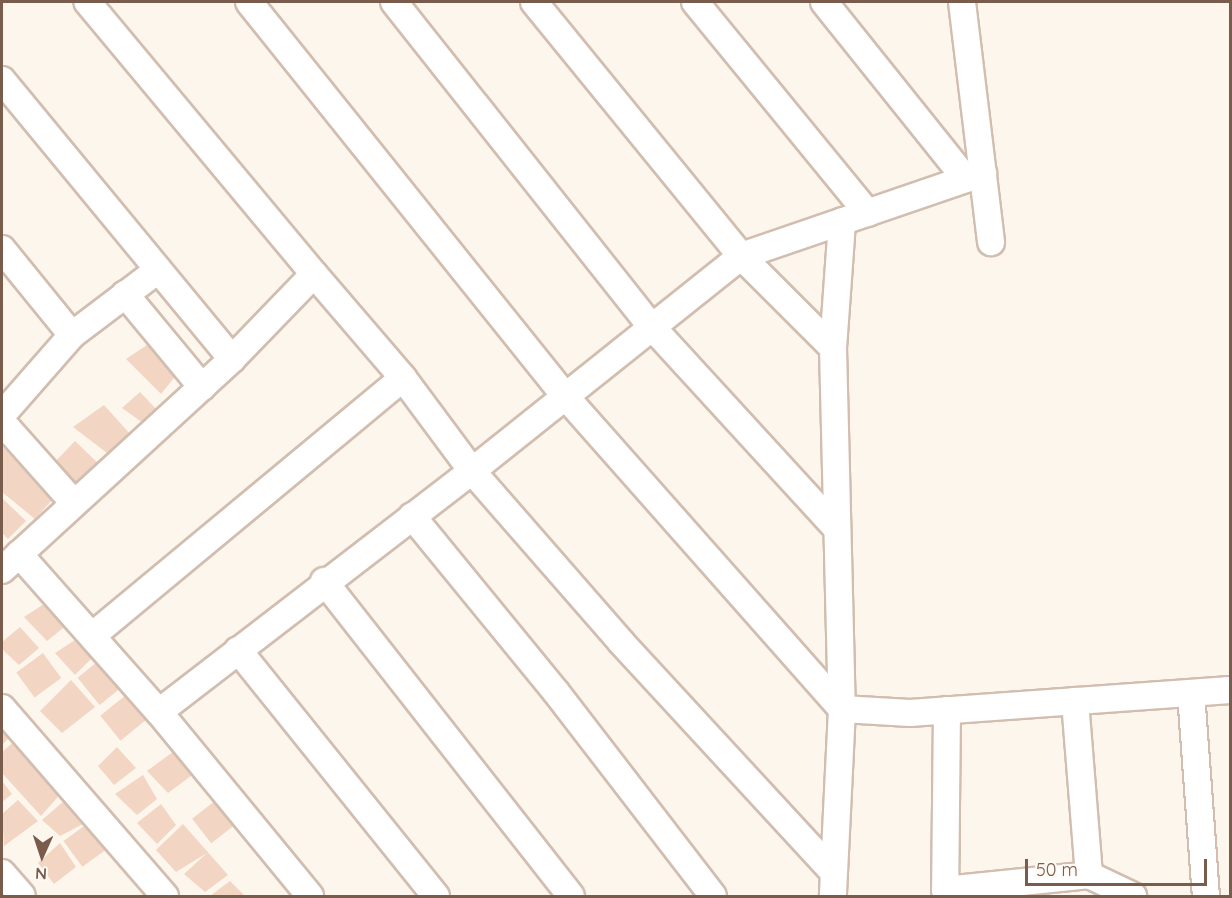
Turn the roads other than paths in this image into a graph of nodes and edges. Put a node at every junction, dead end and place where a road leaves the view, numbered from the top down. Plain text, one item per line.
1 (87, 2) edge
2 (249, 2) edge
3 (394, 2) edge
4 (534, 2) edge
5 (695, 2) edge
6 (824, 2) edge
7 (961, 2) edge
8 (2, 80) edge
9 (974, 176) junction
10 (868, 213) junction
11 (842, 221) junction
12 (991, 242) dead end
13 (2, 249) edge
14 (741, 256) junction
15 (158, 270) junction
16 (314, 274) junction
17 (125, 294) junction
18 (652, 327) junction
19 (72, 335) junction
20 (832, 348) junction
21 (232, 359) junction
22 (403, 378) junction
23 (202, 387) junction
24 (565, 396) junction
25 (2, 415) edge
26 (2, 422) edge
27 (472, 471) junction
28 (74, 503) junction
29 (412, 516) junction
30 (837, 529) junction
31 (10, 562) edge
32 (324, 581) junction
33 (92, 636) junction
34 (238, 650) junction
35 (1230, 690) edge
36 (1191, 693) junction
37 (1075, 701) junction
38 (2, 708) edge
39 (842, 709) junction
40 (947, 710) junction
41 (159, 712) junction
42 (2, 873) edge
43 (1089, 874) junction
44 (832, 890) edge
45 (22, 897) edge
46 (165, 897) edge
47 (310, 897) edge
48 (436, 897) edge
49 (571, 897) edge
50 (713, 897) edge
51 (1133, 897) edge
52 (1206, 897) edge

1 - 16 street
2 - 24 street
3 - 18 street
4 - 14 street
5 - 10 street
6 - 9 street
7 - 9 street
8 - 15 street
9 - 10 street
9 - 12 street
10 - 11 street
11 - 14 street
11 - 20 street
13 - 19 street
14 - 18 street
14 - 20 street
15 - 17 street
15 - 21 street
16 - 21 street
16 - 22 street
17 - 19 street
17 - 23 street
18 - 24 street
18 - 30 street
19 - 25 street
20 - 30 street
21 - 23 street
22 - 27 street
22 - 33 street
23 - 28 street
24 - 27 street
24 - 39 street
26 - 28 street
27 - 29 street
27 - 44 street
28 - 31 street
29 - 32 street
29 - 50 street
30 - 39 street
31 - 33 street
32 - 34 street
32 - 49 street
33 - 41 street
34 - 41 street
34 - 48 street
35 - 36 street
36 - 37 street
36 - 52 street
37 - 40 street
37 - 43 street
38 - 46 street
39 - 40 street
39 - 44 street
40 - 43 street
41 - 47 street
42 - 45 street
43 - 51 street

